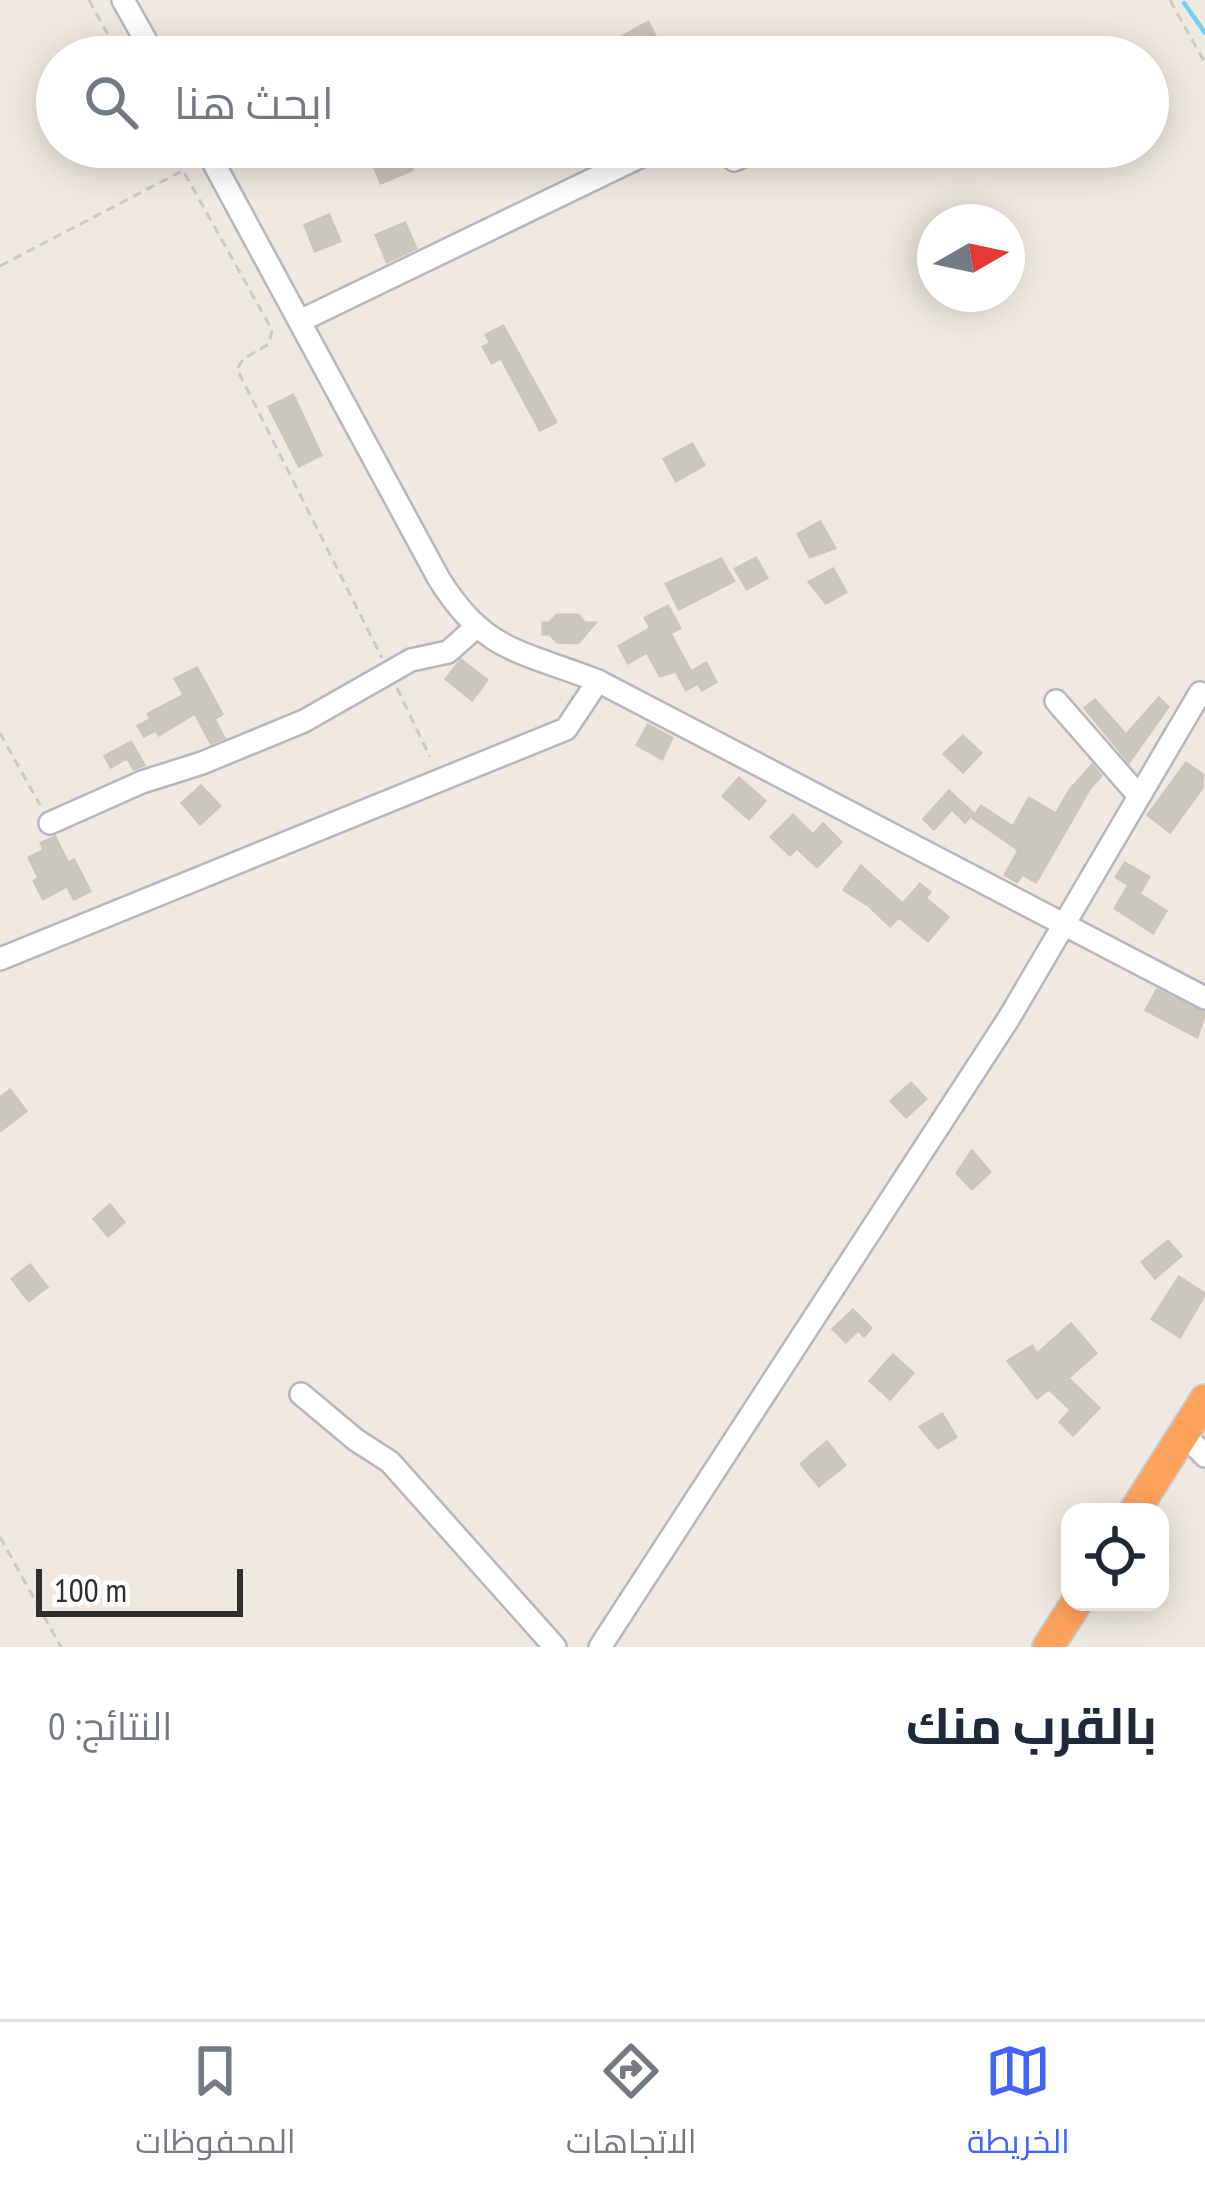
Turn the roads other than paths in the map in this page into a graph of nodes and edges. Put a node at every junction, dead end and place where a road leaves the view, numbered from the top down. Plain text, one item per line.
1 (123, 0) edge
2 (143, 36) edge
3 (217, 168) edge
4 (617, 168) edge
5 (302, 320) junction
6 (476, 628) junction
7 (598, 681) junction
8 (1200, 693) dead end
9 (1056, 701) dead end
10 (1138, 796) junction
11 (50, 823) road end
12 (1062, 924) junction
13 (0, 959) edge
14 (1205, 998) edge
15 (301, 1394) dead end
16 (1205, 1400) edge
17 (1194, 1445) edge
18 (1142, 1503) edge
19 (1071, 1611) edge
20 (555, 1647) edge
21 (600, 1647) edge
22 (1048, 1647) edge

1 - 2 street
3 - 5 street
4 - 5 street
5 - 6 street
6 - 7 street
6 - 11 street
7 - 12 street
7 - 13 street
8 - 10 street
9 - 10 street
10 - 12 street
12 - 14 street
12 - 21 street
15 - 20 street
16 - 17 highway
17 - 18 highway
19 - 22 highway

